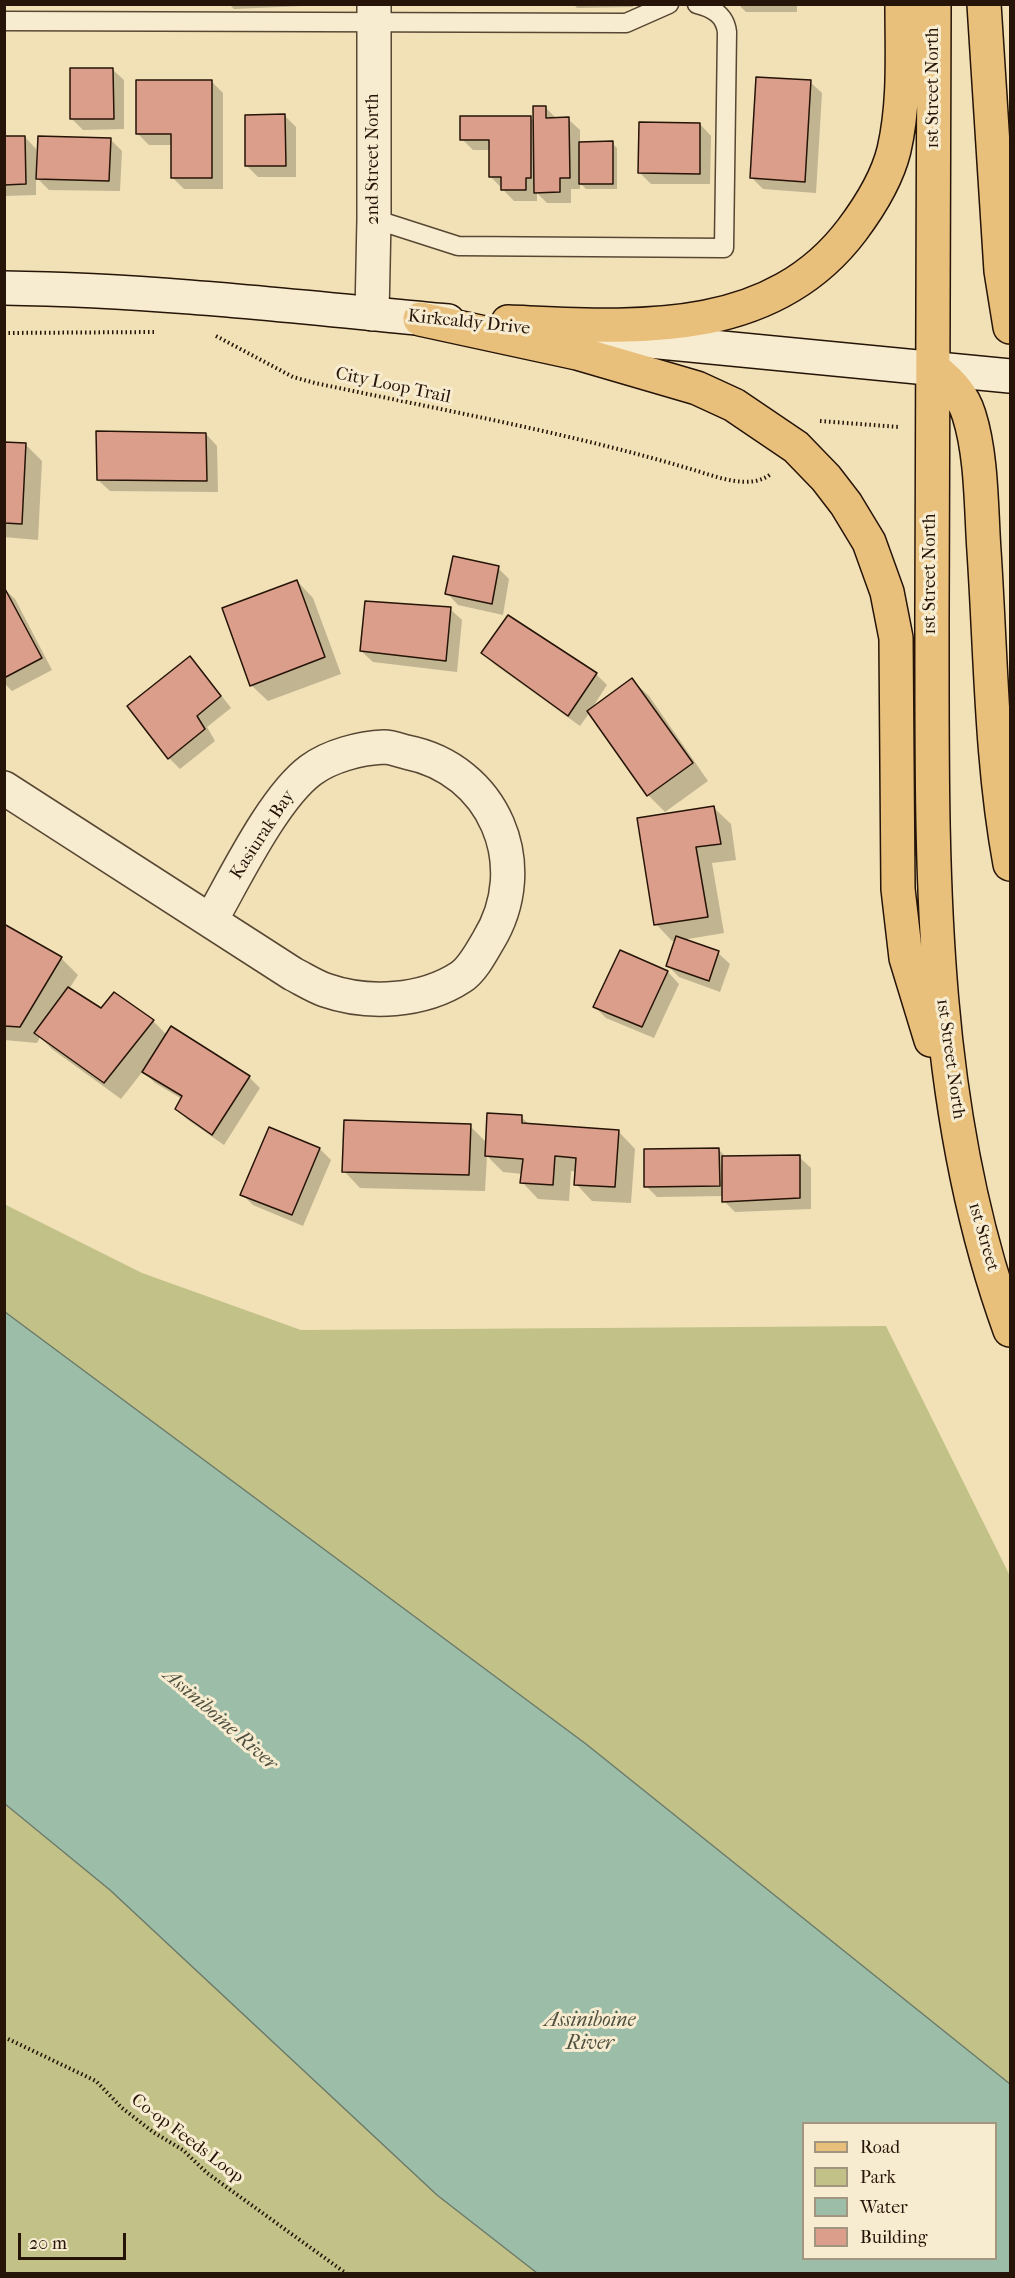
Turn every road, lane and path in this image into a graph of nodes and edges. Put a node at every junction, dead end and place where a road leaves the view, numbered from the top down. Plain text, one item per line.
1 (669, 4) edge
2 (697, 4) edge
3 (902, 4) edge
4 (934, 4) edge
5 (984, 4) edge
6 (113, 13) edge
7 (374, 13) edge
8 (4, 21) edge
9 (374, 219) junction
10 (4, 288) edge
11 (372, 314) junction
12 (420, 319) junction
13 (1011, 327) edge
14 (165, 332) dead end
15 (4, 333) edge
16 (213, 335) dead end
17 (934, 369) junction
18 (1011, 376) edge
19 (816, 426) dead end
20 (901, 428) dead end
21 (776, 470) dead end
22 (4, 788) edge
23 (1011, 864) edge
24 (211, 920) junction
25 (962, 1142) junction
26 (1011, 1330) edge
27 (4, 2037) edge
28 (347, 2274) edge

1 - 7 lane
2 - 9 lane
3 - 12 main road
4 - 17 main road, 1st Street North
5 - 13 main road
6 - 7 lane
6 - 8 lane
7 - 9 street, 2nd Street North
9 - 11 street, 2nd Street North
10 - 11 street, Kirkcaldy Drive
11 - 12 street, Kirkcaldy Drive
12 - 17 street, Kirkcaldy Drive
12 - 25 main road
14 - 15 path
16 - 21 path, City Loop Trail
17 - 18 street, Kirkcaldy Drive
17 - 23 main road
17 - 25 main road, 1st Street North
19 - 20 path
22 - 24 street, Kasiurak Bay
24 - 24 street, Kasiurak Bay
25 - 26 main road, 1st Street
27 - 28 path, Co-op Feeds Loop

